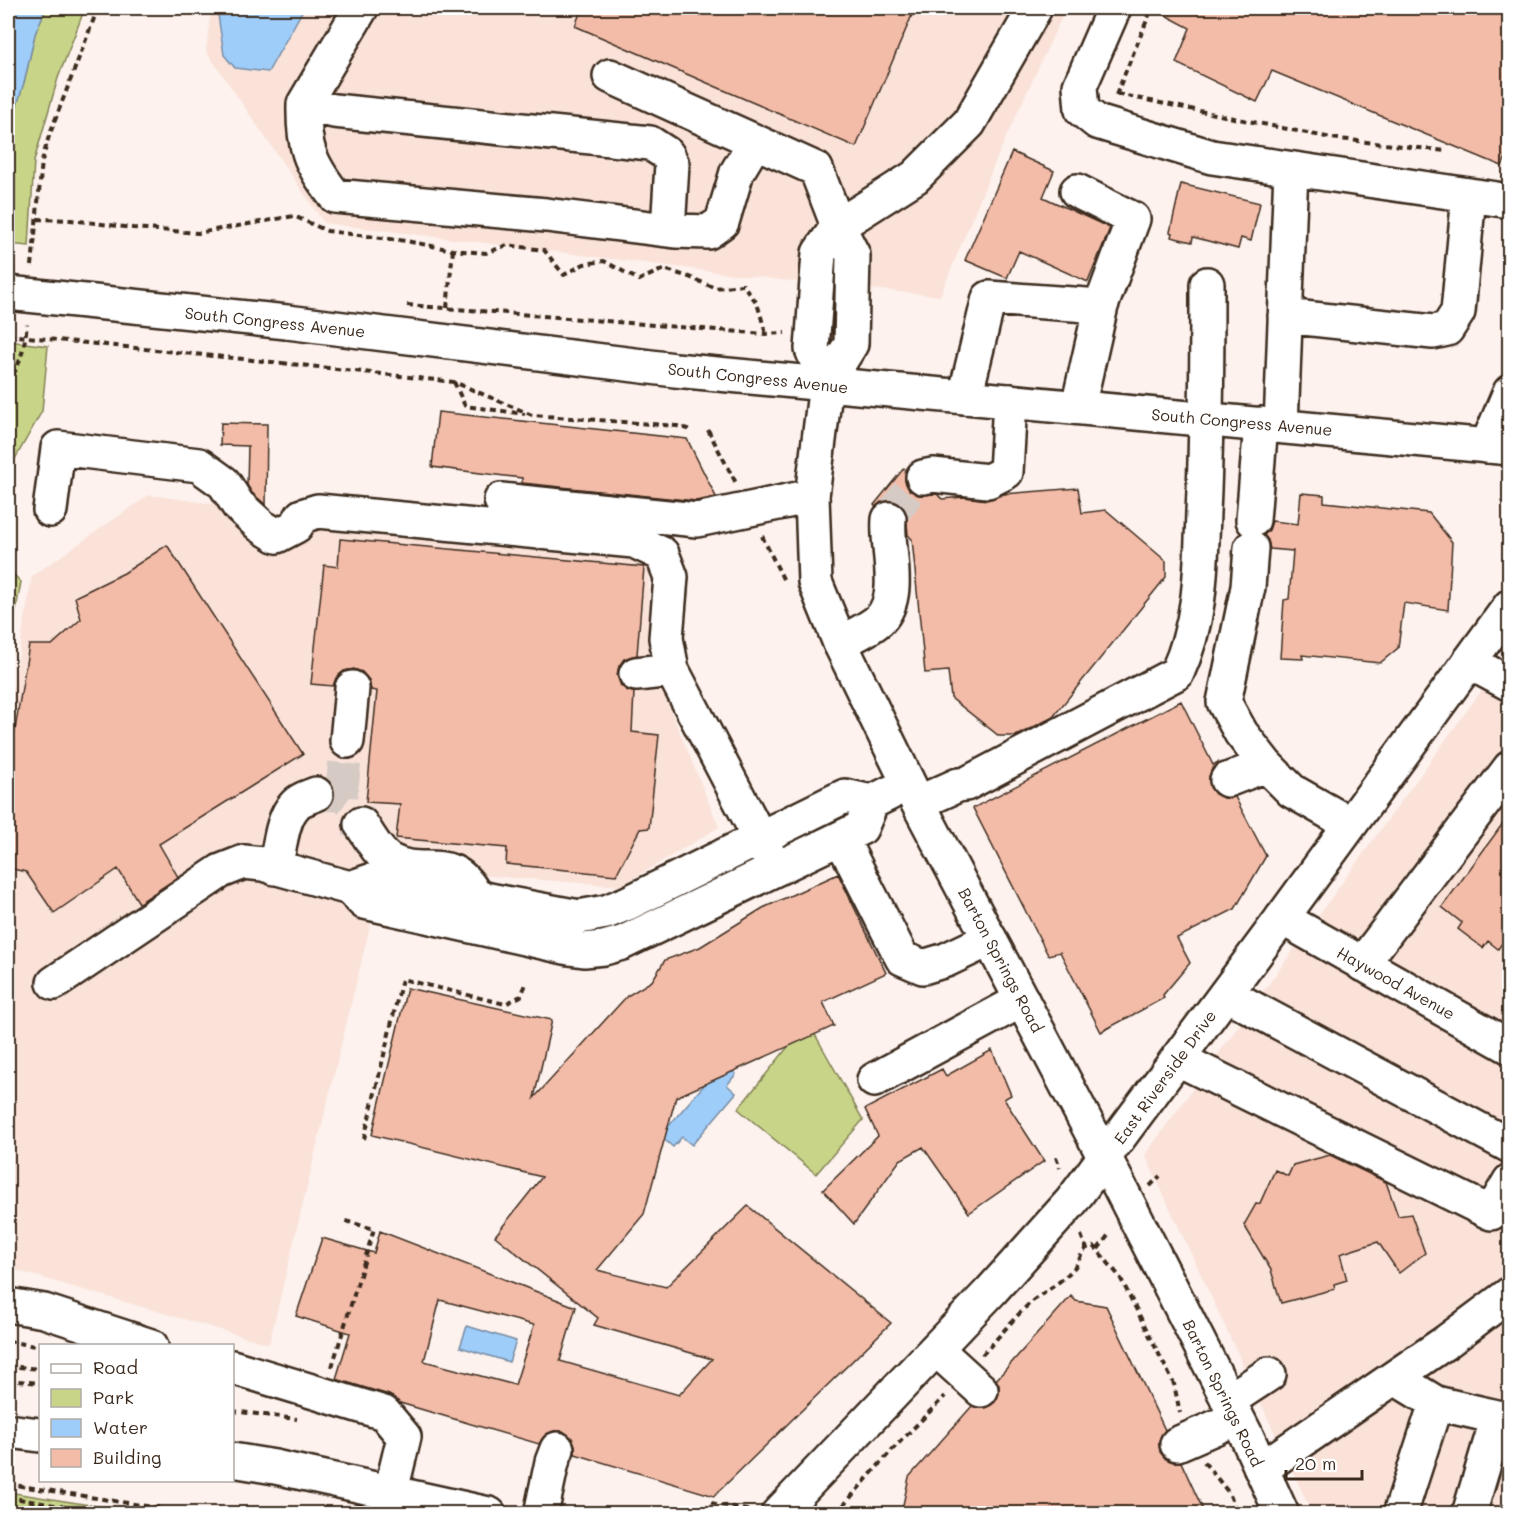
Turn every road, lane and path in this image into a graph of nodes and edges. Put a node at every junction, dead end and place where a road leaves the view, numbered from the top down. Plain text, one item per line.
1 (98, 8) edge
2 (361, 8) edge
3 (1035, 8) edge
4 (1114, 8) edge
5 (1152, 8) edge
6 (610, 76) dead end
7 (1117, 94) junction
8 (304, 104) junction
9 (1104, 124) junction
10 (755, 142) junction
11 (1446, 151) dead end
12 (1292, 168) junction
13 (1077, 191) dead end
14 (1469, 195) junction
15 (1509, 201) edge
16 (37, 219) junction
17 (838, 226) junction
18 (668, 230) junction
19 (453, 250) junction
20 (32, 266) dead end
21 (1207, 284) dead end
22 (18, 304) edge
23 (402, 305) dead end
24 (1101, 306) junction
25 (447, 308) junction
26 (1285, 316) junction
27 (786, 333) dead end
28 (766, 334) junction
29 (8, 335) edge
30 (454, 382) junction
31 (8, 384) edge
32 (826, 384) junction
33 (1509, 392) edge
34 (965, 397) junction
35 (1010, 401) junction
36 (1078, 407) junction
37 (532, 415) junction
38 (1208, 419) junction
39 (1271, 425) junction
40 (691, 430) dead end
41 (708, 430) dead end
42 (1498, 447) edge
43 (923, 477) dead end
44 (812, 495) junction
45 (501, 500) dead end
46 (748, 508) junction
47 (50, 510) dead end
48 (889, 519) tunnel mouth
49 (786, 585) dead end
50 (1508, 613) edge
51 (840, 643) junction
52 (1469, 662) junction
53 (672, 670) junction
54 (1177, 673) junction
55 (636, 674) dead end
56 (1229, 678) junction
57 (1509, 684) edge
58 (352, 688) dead end
59 (347, 741) tunnel mouth
60 (1266, 765) junction
61 (1509, 768) edge
62 (1227, 780) dead end
63 (316, 794) tunnel mouth
64 (914, 794) junction
65 (872, 802) junction
66 (1350, 824) junction
67 (761, 838) junction
68 (841, 838) junction
69 (275, 868) junction
70 (776, 869) junction
71 (350, 888) junction
72 (475, 912) junction
73 (582, 917) junction
74 (1282, 918) junction
75 (990, 939) junction
76 (584, 950) junction
77 (1362, 964) junction
78 (54, 983) dead end
79 (526, 984) dead end
80 (1226, 994) junction
81 (1022, 1000) junction
82 (1509, 1047) edge
83 (1178, 1059) junction
84 (874, 1080) dead end
85 (364, 1139) dead end
86 (1509, 1146) edge
87 (1105, 1158) junction
88 (1509, 1181) edge
89 (342, 1220) dead end
90 (1509, 1294) edge
91 (8, 1305) edge
92 (8, 1341) edge
93 (145, 1344) edge
94 (39, 1347) edge
95 (936, 1349) junction
96 (8, 1366) edge
97 (234, 1368) edge
98 (39, 1369) edge
99 (1269, 1374) dead end
100 (979, 1376) joint
101 (330, 1377) dead end
102 (1395, 1378) junction
103 (8, 1380) edge
104 (39, 1383) edge
105 (946, 1394) dead end
106 (1436, 1403) junction
107 (1233, 1410) junction
108 (234, 1411) edge
109 (1504, 1418) edge
110 (300, 1420) dead end
111 (8, 1431) edge
112 (39, 1435) edge
113 (1185, 1439) junction
114 (557, 1449) dead end
115 (234, 1460) edge
116 (1261, 1469) junction
117 (8, 1484) edge
118 (392, 1491) junction
119 (8, 1497) edge
120 (711, 1503) dead end
121 (159, 1508) dead end
122 (105, 1514) edge
123 (489, 1514) edge
124 (541, 1514) edge
125 (761, 1514) edge
126 (778, 1514) edge
127 (836, 1514) edge
128 (1238, 1514) edge
129 (1282, 1514) edge
130 (1400, 1514) edge
131 (1469, 1514) edge

1 - 16 path
2 - 8 main road
3 - 17 main road
4 - 9 main road
5 - 7 path
6 - 10 main road
7 - 9 path
7 - 11 path
8 - 18 main road
8 - 18 main road
9 - 12 main road
10 - 17 main road
10 - 18 main road
12 - 14 main road
12 - 26 main road
13 - 24 main road
14 - 15 main road
14 - 26 main road
16 - 19 path
16 - 20 path
17 - 32 main road
19 - 25 path
19 - 28 path
21 - 38 main road
22 - 31 path
22 - 32 main road, South Congress Avenue, bridge
23 - 25 path
24 - 34 main road
24 - 36 main road
25 - 28 path
26 - 39 main road
27 - 28 path
29 - 30 path, bridge
30 - 37 path
30 - 37 path
32 - 34 main road, South Congress Avenue
32 - 44 main road, Barton Springs Road
33 - 42 main road
34 - 35 main road, South Congress Avenue
35 - 36 main road, South Congress Avenue
35 - 43 main road
36 - 38 main road, South Congress Avenue
37 - 40 path
38 - 39 main road, South Congress Avenue
38 - 54 main road
39 - 42 main road, South Congress Avenue
39 - 56 main road
41 - 46 path
44 - 46 main road
44 - 51 main road, Barton Springs Road
45 - 46 main road
46 - 49 path
47 - 53 main road
48 - 51 main road
50 - 52 main road, East Riverside Drive
51 - 64 main road, Barton Springs Road
52 - 57 main road
52 - 66 main road, East Riverside Drive
53 - 55 main road
53 - 67 main road
54 - 56 main road
54 - 64 main road
56 - 60 main road
58 - 59 main road
60 - 62 main road
60 - 66 main road
61 - 77 main road
63 - 69 main road
64 - 65 main road
64 - 75 main road, Barton Springs Road
65 - 67 main road
65 - 68 main road
66 - 74 main road, East Riverside Drive
67 - 70 main road
67 - 73 main road
68 - 70 main road
68 - 75 main road
69 - 71 main road
69 - 78 main road
70 - 76 main road
71 - 72 main road
71 - 72 main road
72 - 73 main road
72 - 76 main road
73 - 76 main road
74 - 77 main road, Haywood Avenue
74 - 80 main road, East Riverside Drive
75 - 81 main road, Barton Springs Road
77 - 82 main road, Haywood Avenue
79 - 85 path
80 - 83 main road, East Riverside Drive
80 - 86 main road
81 - 84 main road
81 - 87 main road, Barton Springs Road
83 - 87 main road, East Riverside Drive
83 - 88 main road
87 - 95 main road, East Riverside Drive
87 - 107 main road, Barton Springs Road
89 - 101 path
90 - 102 main road
91 - 93 main road
92 - 94 path
95 - 100 main road
95 - 126 main road, East Riverside Drive
96 - 98 path
97 - 118 main road
99 - 107 main road
100 - 113 path
102 - 106 main road
102 - 116 main road
103 - 104 path
105 - 127 path
106 - 109 main road
106 - 130 main road
107 - 113 main road
107 - 116 main road, Barton Springs Road
108 - 110 path
109 - 131 main road
111 - 112 main road
113 - 128 path
114 - 124 main road
115 - 118 main road
116 - 129 main road, Barton Springs Road
117 - 121 path
118 - 123 main road
119 - 122 path
120 - 125 path

